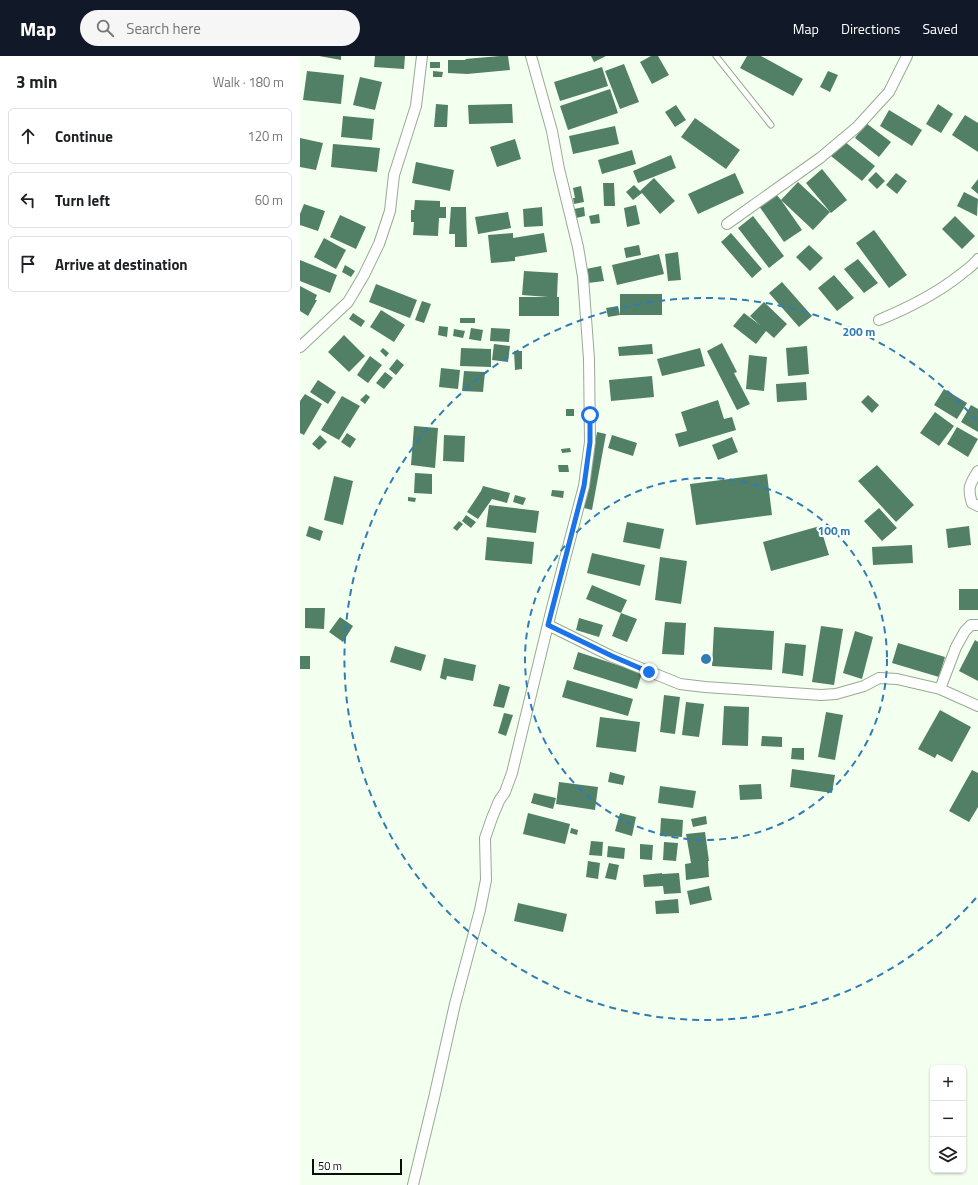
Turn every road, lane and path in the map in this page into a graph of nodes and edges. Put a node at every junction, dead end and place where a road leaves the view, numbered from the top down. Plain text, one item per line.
1 (422, 56) edge
2 (531, 56) edge
3 (716, 56) edge
4 (907, 56) edge
5 (770, 125) dead end
6 (727, 224) dead end
7 (978, 259) edge
8 (879, 320) dead end
9 (300, 348) edge
10 (978, 471) edge
11 (978, 506) edge
12 (548, 625) junction
13 (978, 626) edge
14 (940, 688) junction
15 (978, 706) edge
16 (413, 1185) edge

1 - 9 street
2 - 12 street
3 - 5 lane
4 - 6 street
7 - 8 street
10 - 11 street
12 - 14 street
12 - 16 street
13 - 14 street
14 - 15 street

